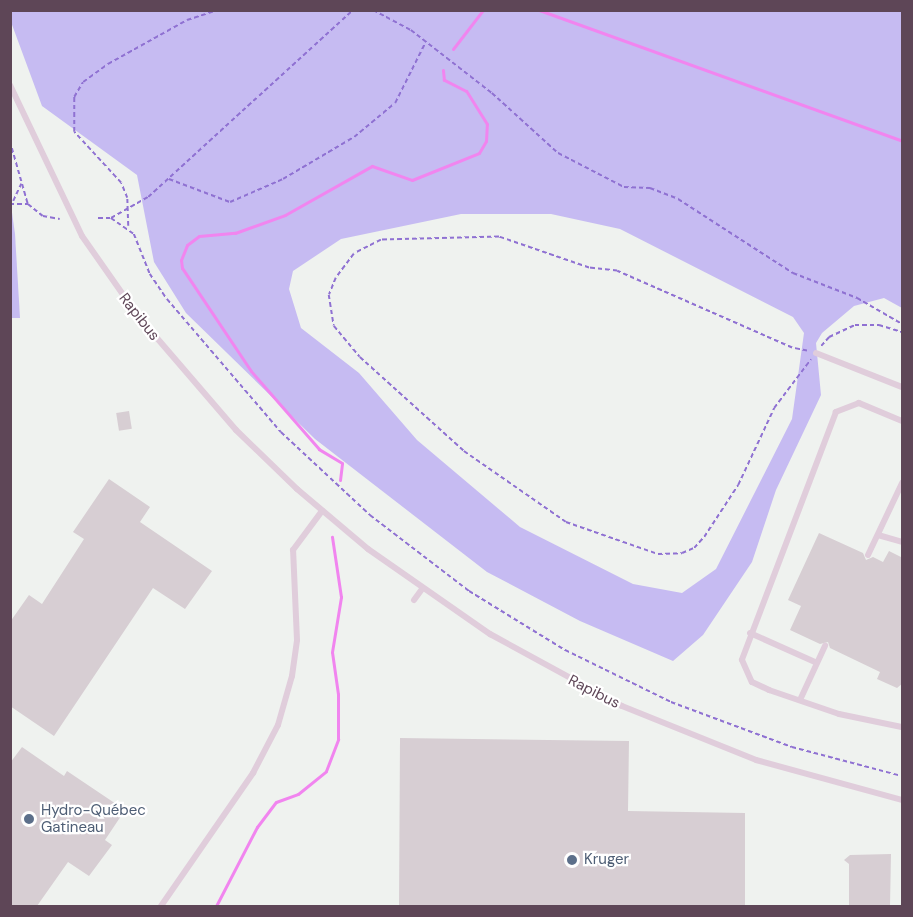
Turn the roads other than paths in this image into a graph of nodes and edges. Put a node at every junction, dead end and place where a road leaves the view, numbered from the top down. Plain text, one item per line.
1 (10, 84) edge
2 (816, 352) road end
3 (903, 387) edge
4 (903, 421) edge
5 (903, 483) edge
6 (322, 511) junction
7 (878, 535) junction
8 (903, 542) edge
9 (868, 555) dead end
10 (422, 589) junction
11 (414, 600) dead end
12 (750, 633) junction
13 (825, 646) dead end
14 (817, 663) junction
15 (800, 700) junction
16 (903, 727) edge
17 (903, 800) edge
18 (161, 906) edge

1 - 6 lane, Rapibus
2 - 3 lane
4 - 12 lane
5 - 7 lane
6 - 10 lane, Rapibus
6 - 18 lane
7 - 8 lane
7 - 9 lane
10 - 11 lane
10 - 17 lane, Rapibus
12 - 14 lane
12 - 15 lane
13 - 14 lane
14 - 15 lane
15 - 16 lane

